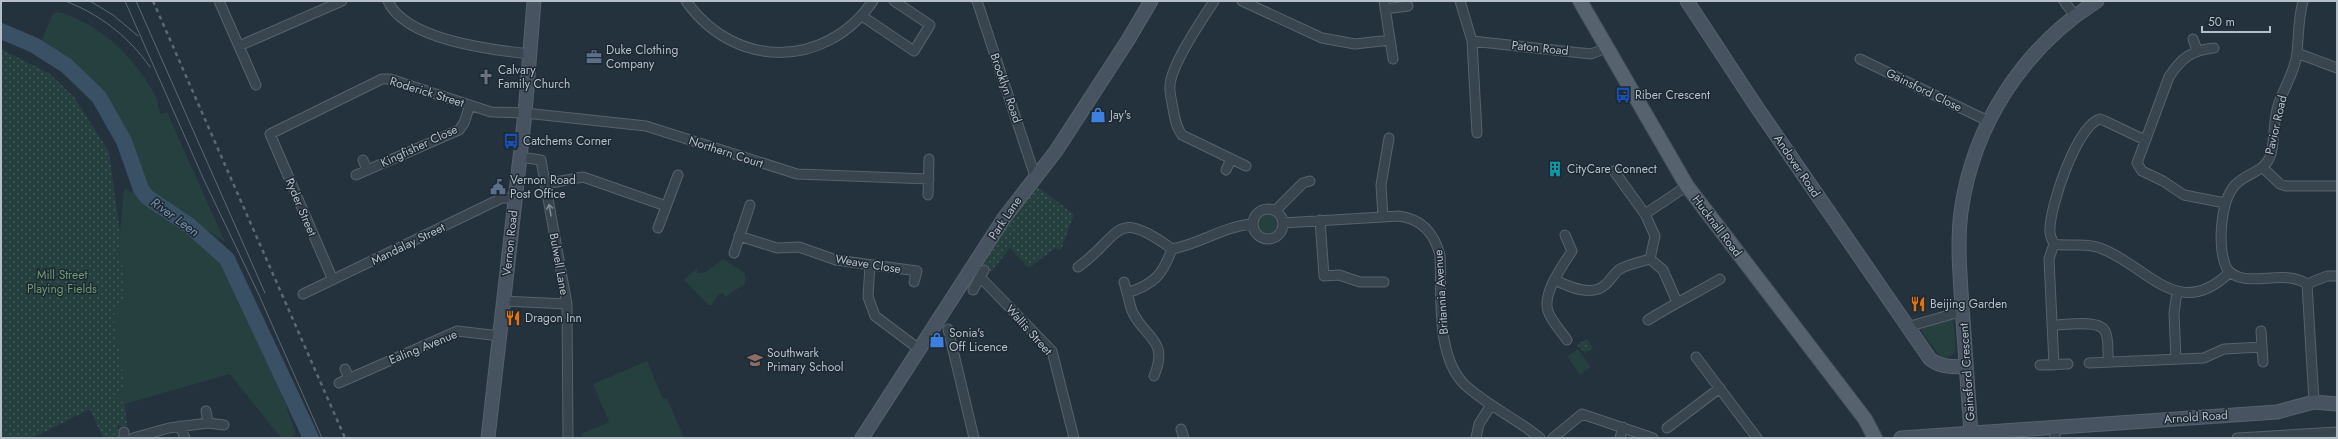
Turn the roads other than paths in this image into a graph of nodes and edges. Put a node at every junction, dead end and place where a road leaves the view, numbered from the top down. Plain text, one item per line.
1 (219, 1) edge
2 (342, 1) edge
3 (388, 1) edge
4 (534, 1) edge
5 (686, 1) edge
6 (873, 1) edge
7 (894, 1) edge
8 (977, 1) edge
9 (1151, 1) edge
10 (1214, 1) edge
11 (1242, 1) edge
12 (1460, 1) edge
13 (1580, 1) edge
14 (1687, 1) edge
15 (2064, 1) edge
16 (2097, 1) edge
17 (2303, 1) edge
18 (1385, 5) edge
19 (1408, 6) dead end
20 (862, 16) junction
21 (2075, 16) junction
22 (2193, 39) dead end
23 (1390, 40) junction
24 (1472, 41) junction
25 (239, 46) junction
26 (1606, 48) junction
27 (2214, 48) dead end
28 (2198, 50) junction
29 (2297, 53) junction
30 (530, 54) junction
31 (1393, 59) dead end
32 (1860, 60) dead end
33 (2337, 68) edge
34 (256, 86) dead end
35 (470, 105) junction
36 (525, 113) junction
37 (1988, 121) junction
38 (1477, 133) dead end
39 (270, 134) joint
40 (1389, 138) dead end
41 (2144, 140) junction
42 (520, 157) junction
43 (929, 159) dead end
44 (1231, 159) junction
45 (363, 160) dead end
46 (1246, 166) dead end
47 (2263, 168) junction
48 (367, 170) junction
49 (1226, 170) dead end
50 (1614, 172) dead end
51 (356, 175) dead end
52 (678, 175) dead end
53 (1035, 176) junction
54 (928, 179) junction
55 (1310, 181) dead end
56 (545, 184) junction
57 (1687, 186) junction
58 (2337, 186) edge
59 (928, 195) dead end
60 (515, 198) junction
61 (2226, 203) junction
62 (750, 205) dead end
63 (666, 206) junction
64 (1275, 211) junction
65 (1645, 214) junction
66 (1382, 217) junction
67 (1320, 220) junction
68 (1283, 223) junction
69 (1253, 224) junction
70 (658, 228) dead end
71 (1565, 235) dead end
72 (739, 236) junction
73 (2054, 244) junction
74 (1172, 249) junction
75 (734, 252) dead end
76 (1650, 259) junction
77 (870, 265) junction
78 (1078, 267) dead end
79 (2230, 272) junction
80 (2337, 276) edge
81 (1720, 279) dead end
82 (333, 280) junction
83 (1555, 280) junction
84 (914, 282) dead end
85 (1124, 282) dead end
86 (1384, 282) dead end
87 (2307, 284) junction
88 (973, 290) dead end
89 (2177, 292) junction
90 (1127, 293) junction
91 (303, 294) dead end
92 (504, 301) junction
93 (1676, 302) junction
94 (566, 304) junction
95 (1963, 311) junction
96 (1648, 320) dead end
97 (2052, 325) junction
98 (1909, 328) junction
99 (948, 329) dead end
100 (2261, 331) dead end
101 (500, 336) junction
102 (1567, 340) dead end
103 (2262, 347) junction
104 (920, 349) junction
105 (1696, 358) dead end
106 (2176, 359) junction
107 (2108, 362) junction
108 (2263, 362) dead end
109 (2089, 363) dead end
110 (2054, 364) junction
111 (2068, 364) dead end
112 (2040, 365) dead end
113 (1966, 367) junction
114 (345, 369) dead end
115 (1154, 376) dead end
116 (349, 378) junction
117 (339, 383) dead end
118 (1720, 388) junction
119 (2314, 402) junction
120 (2337, 404) edge
121 (1491, 405) junction
122 (206, 411) dead end
123 (208, 422) junction
124 (224, 425) dead end
125 (180, 426) junction
126 (1623, 427) junction
127 (1667, 428) dead end
128 (1181, 429) dead end
129 (2055, 432) edge
130 (2337, 432) edge
131 (1971, 433) junction
132 (866, 436) edge
133 (133, 438) edge
134 (185, 438) edge
135 (488, 438) edge
136 (568, 438) edge
137 (974, 438) edge
138 (1074, 438) edge
139 (1184, 438) edge
140 (1476, 438) edge
141 (1540, 438) edge
142 (1553, 438) edge
143 (1620, 438) edge
144 (1653, 438) edge
145 (1758, 438) edge
146 (1875, 438) edge
147 (1901, 438) edge
148 (2237, 438) edge

1 - 25 street
2 - 25 street
3 - 30 street
4 - 30 street, Vernon Road
5 - 20 street
6 - 20 street
7 - 20 street
8 - 53 street, Brooklyn Road
9 - 53 street, Park Lane
10 - 44 street
11 - 23 street
12 - 24 street
13 - 26 main road, Hucknall Road
14 - 98 street, Andover Road
15 - 21 street
16 - 21 street, Gainsford Crescent
17 - 29 street, Pavior Road
18 - 19 street
18 - 23 street
21 - 37 street, Gainsford Crescent
22 - 28 street
23 - 31 street
24 - 26 street, Paton Road
24 - 38 street
25 - 34 street
26 - 57 main road, Hucknall Road
27 - 28 street
28 - 41 street
29 - 33 street
29 - 47 street, Pavior Road
30 - 36 street, Vernon Road
32 - 37 street, Gainsford Close
35 - 36 street, Roderick Street
35 - 39 street, Roderick Street
35 - 48 street, Kingfisher Close
36 - 42 street, Vernon Road
36 - 54 street, Northern Court
37 - 95 street, Gainsford Crescent
39 - 82 street, Ryder Street
40 - 66 street
41 - 61 street
41 - 73 street
42 - 56 street, Bulwell Lane
42 - 60 street, Vernon Road
43 - 54 street
44 - 46 street
44 - 49 street
45 - 48 street
47 - 58 street
47 - 61 street, Pavior Road
48 - 51 street, Kingfisher Close
50 - 65 street
52 - 63 street
53 - 104 street, Park Lane
54 - 59 street
55 - 64 street
56 - 63 street
94 -> 56 street, Bulwell Lane
57 - 65 street
57 - 146 main road, Hucknall Road
60 - 82 street, Mandalay Street
60 - 92 street, Vernon Road
61 - 79 street, Pavior Road
62 - 72 street
63 - 70 street
64 - 68 street
64 - 69 street
65 - 76 street
66 - 67 street, Britannia Avenue
66 - 121 street, Britannia Avenue
67 - 68 street, Britannia Avenue
67 - 86 street
68 - 69 street
69 - 74 street
71 - 83 street
72 - 75 street
72 - 77 street, Weave Close
73 - 89 street
73 - 97 street
74 - 78 street
74 - 90 street
76 - 83 street
76 - 93 street
77 - 84 street, Weave Close
77 - 104 street
79 - 87 street
79 - 89 street
80 - 87 street
81 - 93 street
82 - 91 street, Mandalay Street
83 - 102 street
85 - 90 street
87 - 119 street
88 - 138 street, Wallis Street
89 - 106 street
90 - 115 street
92 - 94 street
92 - 101 street, Vernon Road
93 - 96 street
94 - 136 street, Bulwell Lane
95 - 98 street
95 - 113 street, Gainsford Crescent
97 - 107 street
97 - 110 street
98 - 113 street, Andover Road
99 - 137 street
100 - 103 street
101 - 116 street, Ealing Avenue
101 - 135 street, Vernon Road
103 - 106 street
103 - 108 street
104 - 132 street, Park Lane
105 - 118 street
106 - 107 street
107 - 109 street
110 - 111 street
110 - 112 street
113 - 131 street, Gainsford Crescent
114 - 116 street
116 - 117 street, Ealing Avenue
118 - 127 street
118 - 145 street
119 - 120 street, Arnold Road
119 - 129 street, Arnold Road
121 - 140 street
121 - 141 street, Britannia Avenue
122 - 123 street
123 - 124 street
123 - 125 street
125 - 133 street
125 - 134 street
126 - 142 street
126 - 143 street
126 - 144 street
128 - 139 street
129 - 131 street, Arnold Road
130 - 148 street
131 - 147 street, Arnold Road

